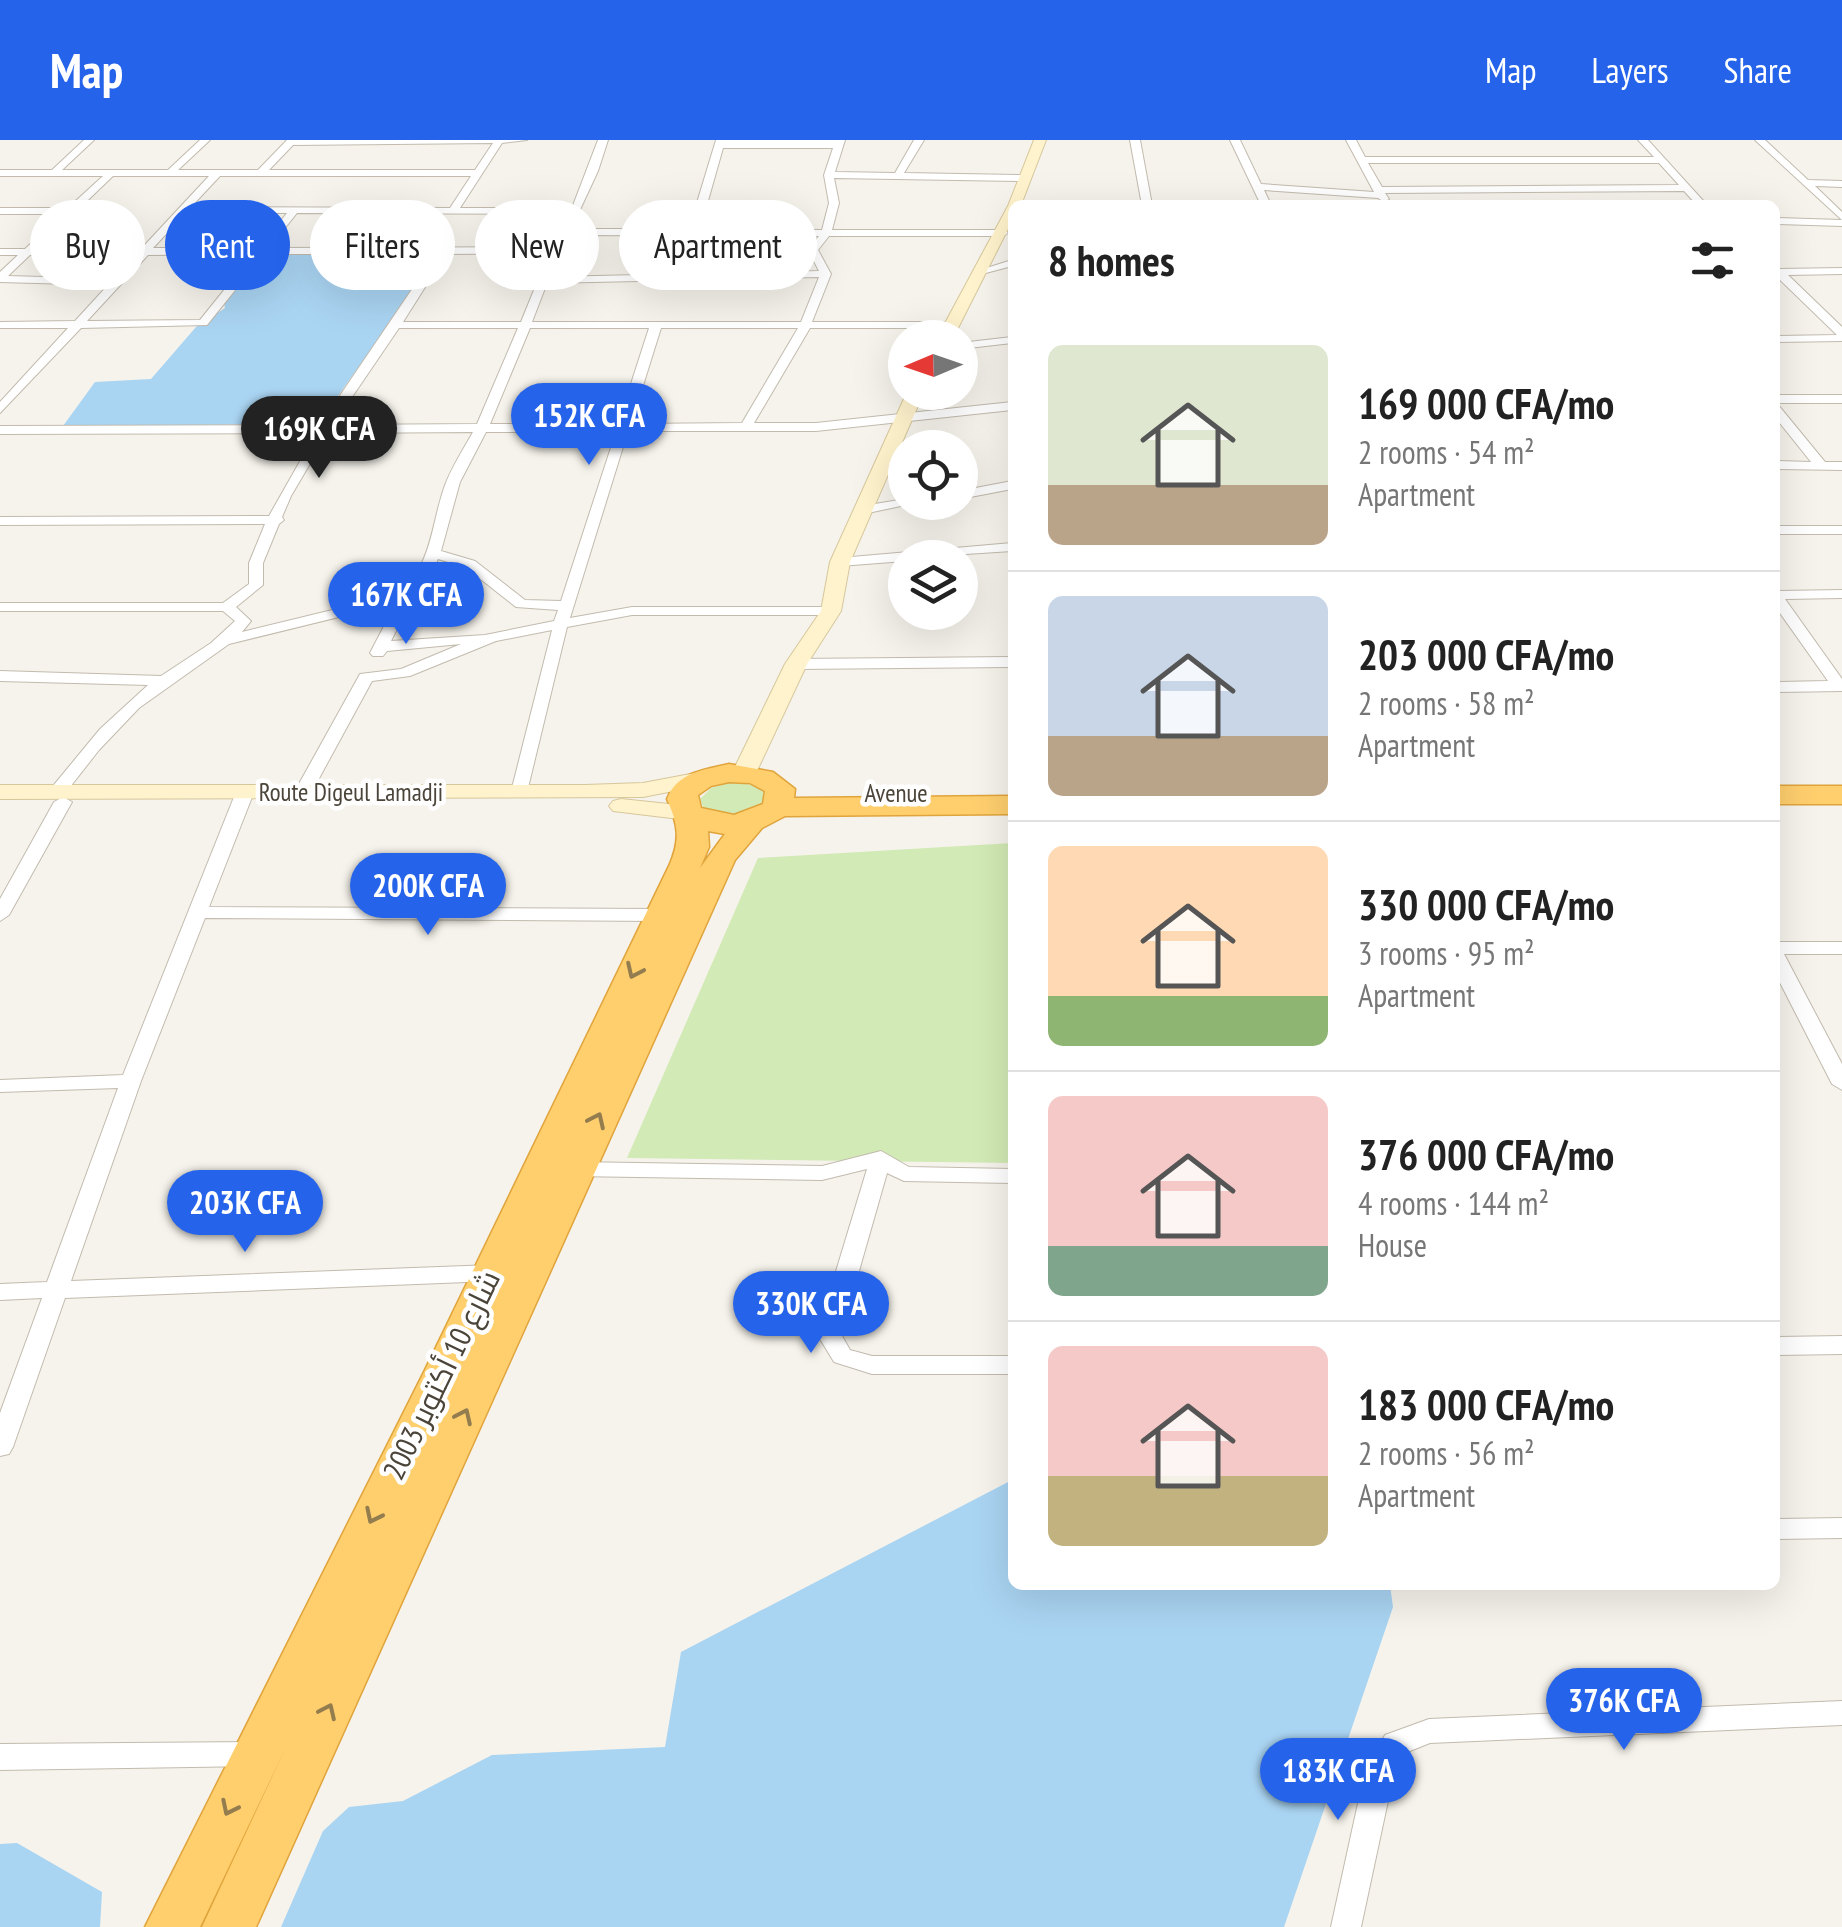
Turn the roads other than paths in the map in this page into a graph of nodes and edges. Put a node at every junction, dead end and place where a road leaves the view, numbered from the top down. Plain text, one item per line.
1 (88, 140) edge
2 (205, 140) edge
3 (522, 140) edge
4 (603, 140) edge
5 (920, 140) edge
6 (1040, 140) edge
7 (1135, 140) edge
8 (1235, 140) edge
9 (1351, 140) edge
10 (1643, 140) edge
11 (1760, 140) edge
12 (291, 141) edge
13 (498, 142) edge
14 (721, 142) edge
15 (839, 142) edge
16 (1363, 160) junction
17 (1660, 160) junction
18 (0, 173) edge
19 (54, 173) junction
20 (170, 173) junction
21 (110, 174) junction
22 (217, 174) junction
23 (259, 174) junction
24 (478, 174) junction
25 (829, 176) junction
26 (898, 176) junction
27 (1022, 178) junction
28 (1804, 184) junction
29 (1842, 184) edge
30 (1258, 187) junction
31 (1683, 188) junction
32 (1382, 197) edge
33 (83, 200) edge
34 (193, 200) edge
35 (580, 200) edge
36 (703, 200) edge
37 (1016, 200) edge
38 (1146, 200) edge
39 (1264, 200) edge
40 (1696, 200) edge
41 (455, 208) edge
42 (0, 210) edge
43 (30, 210) edge
44 (290, 211) edge
45 (294, 211) junction
46 (310, 211) edge
47 (290, 216) edge
48 (1008, 219) edge
49 (1842, 220) edge
50 (1780, 221) edge
51 (1008, 223) edge
52 (165, 229) edge
53 (817, 233) edge
54 (826, 233) junction
55 (145, 250) edge
56 (0, 252) edge
57 (29, 252) joint
58 (1008, 263) edge
59 (982, 271) junction
60 (1842, 271) edge
61 (1780, 272) edge
62 (826, 274) junction
63 (1780, 275) edge
64 (0, 279) edge
65 (599, 279) edge
66 (30, 280) edge
67 (108, 290) edge
68 (229, 290) edge
69 (418, 290) edge
70 (541, 290) edge
71 (954, 320) edge
72 (804, 324) junction
73 (0, 325) edge
74 (395, 325) junction
75 (523, 325) junction
76 (656, 325) junction
77 (74, 326) junction
78 (888, 328) edge
79 (1842, 336) edge
80 (1780, 339) edge
81 (1008, 340) edge
82 (978, 344) edge
83 (1780, 399) edge
84 (1842, 399) edge
85 (1008, 406) edge
86 (0, 409) edge
87 (906, 410) edge
88 (1780, 416) edge
89 (901, 419) junction
90 (482, 427) junction
91 (746, 427) junction
92 (624, 428) junction
93 (0, 430) edge
94 (324, 430) junction
95 (1780, 465) edge
96 (1821, 465) junction
97 (1842, 466) edge
98 (1008, 486) edge
99 (978, 492) edge
100 (888, 506) edge
101 (862, 510) junction
102 (278, 520) junction
103 (0, 521) edge
104 (1780, 530) edge
105 (1842, 530) edge
106 (1008, 546) edge
107 (433, 553) junction
108 (840, 562) junction
109 (1842, 594) edge
110 (407, 596) junction
111 (1780, 596) edge
112 (1780, 603) edge
113 (227, 606) junction
114 (0, 608) edge
115 (832, 611) junction
116 (564, 615) junction
117 (492, 636) junction
118 (229, 640) junction
119 (381, 647) junction
120 (1008, 662) edge
121 (796, 664) junction
122 (0, 676) edge
123 (366, 678) junction
124 (164, 680) junction
125 (1780, 686) edge
126 (1840, 686) edge
127 (744, 773) junction
128 (0, 792) edge
129 (304, 792) junction
130 (520, 792) junction
131 (1008, 793) edge
132 (1780, 795) edge
133 (1842, 795) edge
134 (60, 797) junction
135 (242, 799) junction
136 (0, 802) edge
137 (694, 803) junction
138 (1780, 804) edge
139 (1842, 804) edge
140 (1008, 805) edge
141 (770, 806) junction
142 (196, 912) junction
143 (0, 915) edge
144 (660, 915) junction
145 (1842, 948) edge
146 (1780, 952) edge
147 (1780, 962) edge
148 (131, 1081) junction
149 (1842, 1084) edge
150 (0, 1086) edge
151 (881, 1158) junction
152 (574, 1169) junction
153 (1008, 1176) edge
154 (492, 1273) junction
155 (58, 1290) junction
156 (0, 1292) edge
157 (1842, 1344) edge
158 (1780, 1346) edge
159 (1008, 1365) edge
160 (0, 1447) edge
161 (1842, 1528) edge
162 (1780, 1529) edge
163 (1842, 1713) edge
164 (255, 1754) junction
165 (0, 1757) edge
166 (172, 1927) edge
167 (229, 1927) edge
168 (1346, 1927) edge

1 - 19 street
2 - 20 street
3 - 13 street
4 - 35 street
5 - 26 street
6 - 27 street
7 - 38 street
8 - 30 street
9 - 16 street
10 - 17 street
11 - 28 street
12 - 13 street
12 - 23 street
13 - 24 street
14 - 15 street
14 - 36 street
15 - 25 street
16 - 17 street
16 - 32 street
17 - 31 street
18 - 19 street
19 - 21 street
20 - 21 street
20 - 22 street
21 - 33 street
22 - 23 street
22 - 34 street
23 - 24 street
24 - 41 street
25 - 26 street
25 - 54 street
26 - 27 street
27 - 37 street
28 - 29 street
28 - 49 street
30 - 32 street
30 - 39 street
31 - 32 street
31 - 40 street
42 - 43 street
44 - 45 street
45 - 46 street
45 - 47 street
48 - 54 street
49 - 50 street
51 - 59 street
52 - 55 street
53 - 54 street
54 - 62 street
56 - 57 street
57 - 64 street
58 - 59 street
59 - 71 street
60 - 61 street
62 - 65 street
62 - 72 street
63 - 79 street
64 - 66 street
67 - 77 street
68 - 77 street
69 - 74 street
70 - 75 street
72 - 76 street
72 - 78 street
72 - 91 street
73 - 77 street
74 - 75 street
74 - 94 street
75 - 76 street
75 - 90 street
76 - 92 street
77 - 86 street
79 - 80 street
81 - 82 street
83 - 84 street
85 - 89 street
87 - 89 street
88 - 96 street
89 - 91 street
89 - 101 street
90 - 92 street
90 - 94 street
90 - 107 street
91 - 92 street
92 - 116 street
93 - 94 street
94 - 102 street
95 - 96 street
96 - 97 street
98 - 99 street
100 - 101 street
101 - 108 street
102 - 103 street
102 - 113 street
104 - 105 street
106 - 108 street
107 - 110 street
107 - 116 street
108 - 115 street
109 - 111 street
110 - 118 street
110 - 119 street
112 - 126 street
113 - 114 street
113 - 118 street
115 - 116 street
115 - 121 street
116 - 117 street
116 - 130 street
117 - 119 street
117 - 123 street
118 - 124 street
119 - 123 street
120 - 121 street
121 - 127 street
122 - 124 street
123 - 129 street
124 - 134 street
125 - 126 street
127 - 137 highway
127 - 141 highway
128 - 134 street
129 - 130 street, Route Digeul Lamadji
129 - 135 street, Route Digeul Lamadji
130 - 137 street, Route Digeul Lamadji
131 - 141 highway, Avenue
132 - 133 highway
134 - 135 street
134 - 136 street
134 - 143 street
135 - 137 street
135 - 142 street
137 - 141 highway
137 - 144 highway, شارع 10 أكتوبر 2003
138 - 139 highway
140 - 141 highway
152 -> 141 highway, شارع 10 أكتوبر 2003
142 - 144 street
142 - 148 street
144 -> 154 highway, شارع 10 أكتوبر 2003
145 - 146 street
147 - 149 street
148 - 150 street
148 - 155 street
151 - 152 street
151 - 153 street
151 - 159 street
167 -> 152 highway, شارع 10 أكتوبر 2003
154 - 155 street
154 -> 164 highway, شارع 10 أكتوبر 2003
155 - 156 street
155 - 160 street
157 - 158 street
161 - 162 street
163 - 168 street
164 - 165 street
164 -> 166 highway, شارع 10 أكتوبر 2003

